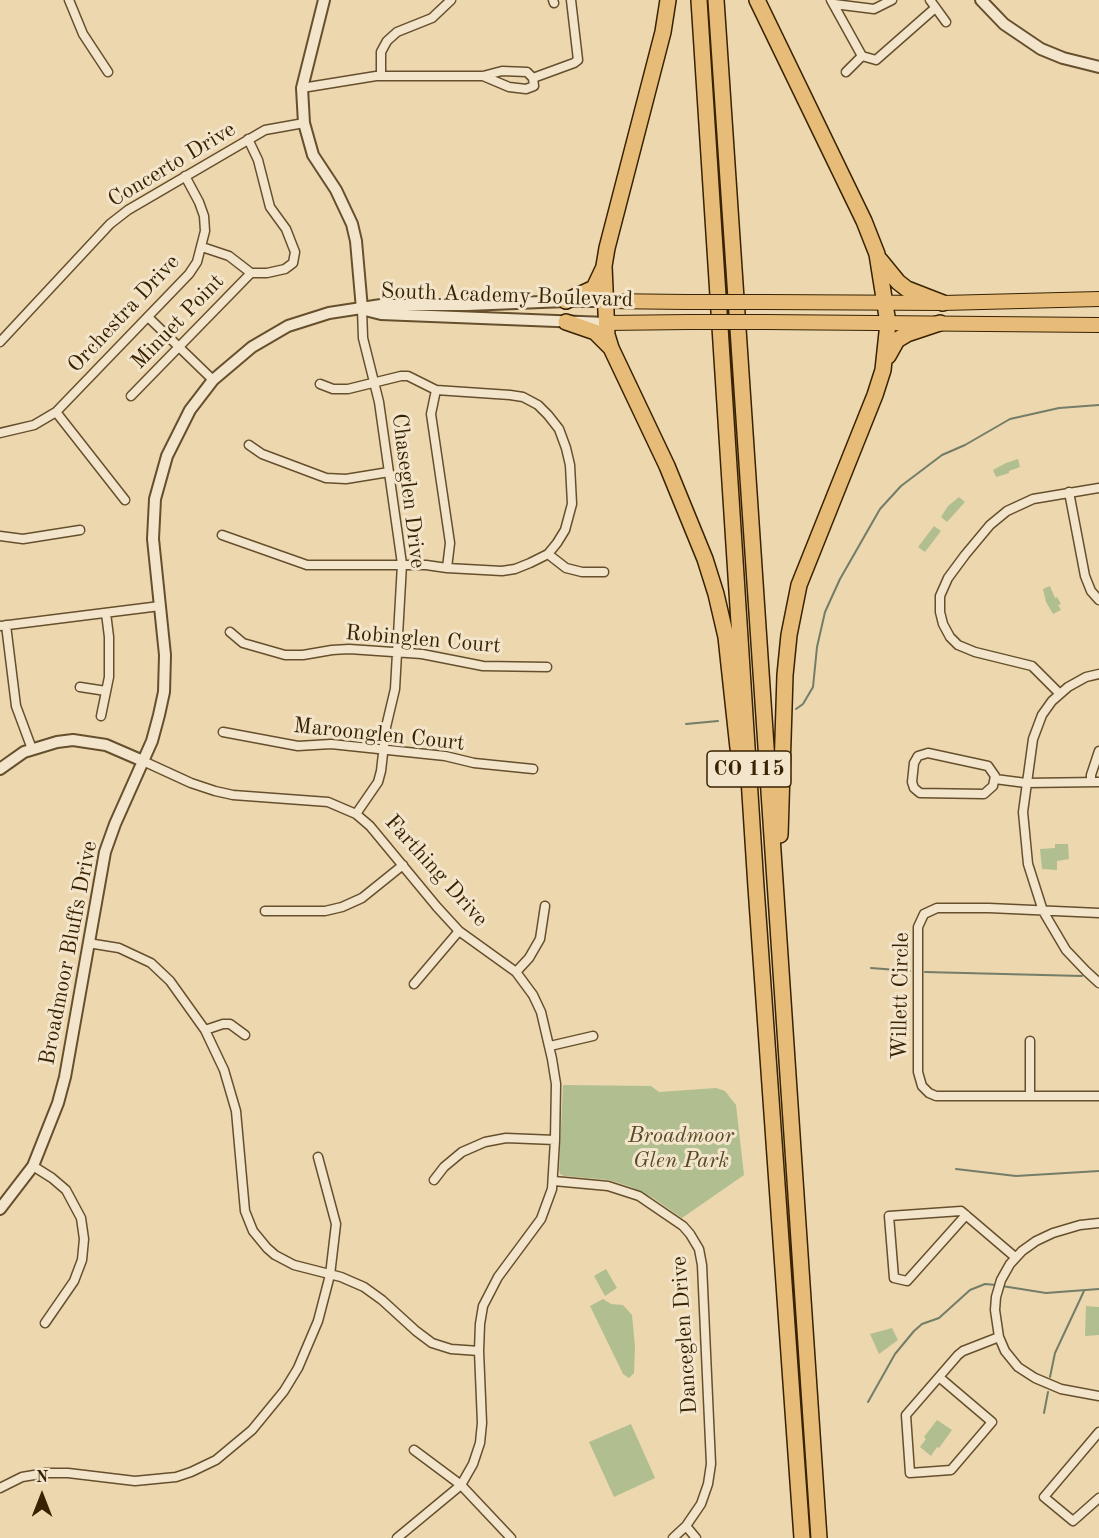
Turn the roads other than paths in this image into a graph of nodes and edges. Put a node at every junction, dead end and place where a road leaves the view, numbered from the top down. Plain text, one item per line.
1 (69, 0) edge
2 (324, 0) edge
3 (451, 0) edge
4 (571, 0) edge
5 (668, 0) edge
6 (699, 0) edge
7 (716, 0) edge
8 (757, 0) edge
9 (892, 0) edge
10 (930, 0) edge
11 (981, 0) edge
12 (833, 2) edge
13 (934, 9) junction
14 (946, 22) dead end
15 (862, 56) junction
16 (1099, 67) edge
17 (108, 72) dead end
18 (846, 72) dead end
19 (381, 76) junction
20 (483, 76) junction
21 (533, 78) junction
22 (302, 88) junction
23 (304, 123) junction
24 (248, 139) junction
25 (185, 176) junction
26 (202, 247) junction
27 (877, 254) junction
28 (604, 266) junction
29 (251, 273) junction
30 (1099, 299) edge
31 (566, 301) junction
32 (605, 301) junction
33 (886, 303) junction
34 (943, 303) junction
35 (362, 309) junction
36 (148, 317) junction
37 (566, 322) junction
38 (606, 323) junction
39 (888, 323) junction
40 (940, 324) junction
41 (1058, 325) junction
42 (1099, 325) edge
43 (1099, 330) edge
44 (0, 342) edge
45 (179, 347) junction
46 (611, 348) junction
47 (883, 370) junction
48 (213, 380) junction
49 (374, 383) junction
50 (320, 384) dead end
51 (436, 390) junction
52 (131, 396) dead end
53 (56, 412) junction
54 (0, 433) edge
55 (249, 445) dead end
56 (389, 472) junction
57 (1099, 488) edge
58 (1070, 492) junction
59 (125, 500) dead end
60 (80, 530) dead end
61 (222, 535) dead end
62 (0, 536) edge
63 (548, 554) junction
64 (402, 564) junction
65 (447, 568) junction
66 (604, 572) dead end
67 (1099, 600) edge
68 (160, 606) junction
69 (106, 613) junction
70 (3, 626) edge
71 (230, 632) dead end
72 (398, 653) junction
73 (548, 667) dead end
74 (1099, 674) edge
75 (80, 687) dead end
76 (106, 691) junction
77 (1059, 693) junction
78 (101, 716) dead end
79 (223, 732) dead end
80 (32, 749) junction
81 (384, 751) junction
82 (1099, 752) edge
83 (143, 760) junction
84 (0, 769) edge
85 (533, 769) dead end
86 (995, 779) junction
87 (1095, 782) edge
88 (1026, 783) junction
89 (356, 814) junction
90 (403, 865) junction
91 (756, 887) junction
92 (545, 906) dead end
93 (265, 911) dead end
94 (1043, 911) junction
95 (1099, 913) edge
96 (778, 919) junction
97 (459, 931) junction
98 (88, 943) junction
99 (516, 972) junction
100 (1099, 983) edge
101 (414, 984) dead end
102 (205, 1030) junction
103 (245, 1035) dead end
104 (593, 1036) dead end
105 (1030, 1041) dead end
106 (550, 1046) junction
107 (1030, 1096) junction
108 (1099, 1096) edge
109 (555, 1140) junction
110 (318, 1157) dead end
111 (33, 1166) junction
112 (434, 1180) dead end
113 (554, 1181) junction
114 (0, 1209) edge
115 (966, 1215) junction
116 (1099, 1223) edge
117 (1015, 1257) junction
118 (330, 1275) junction
119 (45, 1323) dead end
120 (999, 1336) junction
121 (479, 1351) junction
122 (939, 1377) junction
123 (1099, 1396) edge
124 (1099, 1432) edge
125 (414, 1450) dead end
126 (461, 1485) junction
127 (0, 1488) edge
128 (1099, 1498) edge
129 (686, 1526) junction
130 (397, 1538) edge
131 (511, 1538) edge
132 (674, 1538) edge
133 (696, 1538) edge
134 (802, 1538) edge
135 (819, 1538) edge

1 - 17 street
2 - 22 street
3 - 19 street
4 - 21 street
5 - 28 highway
6 - 91 highway, CO 115
7 - 96 highway, CO 115
8 - 27 highway
9 - 12 street
10 - 13 street
11 - 16 street
12 - 15 street
13 - 14 street
13 - 15 street
15 - 18 street
19 - 20 street
19 - 22 street
20 - 21 street
20 - 21 street
22 - 23 street
23 - 24 street, Concerto Drive
23 - 35 street
24 - 25 street, Concerto Drive
24 - 29 street
25 - 26 street, Orchestra Drive
25 - 44 street, Concerto Drive
26 - 29 street
26 - 36 street, Orchestra Drive
27 - 33 highway
27 - 34 highway
28 - 31 highway
28 - 32 highway
29 - 45 street, Minuet Point
30 - 34 highway, South Academy Boulevard
31 - 32 street, South Academy Boulevard
31 - 35 street, South Academy Boulevard
32 - 33 highway, South Academy Boulevard, bridge
32 - 38 highway
33 - 34 highway, South Academy Boulevard
33 - 39 highway
35 - 37 street, South Academy Boulevard
35 - 48 street, Broadmoor Bluffs Drive
35 - 49 street, Chaseglen Drive
36 - 45 street
36 - 53 street, Orchestra Drive
37 - 38 street, South Academy Boulevard
37 - 46 highway
38 - 39 highway, South Academy Boulevard, bridge
38 - 46 highway
39 - 40 highway, South Academy Boulevard
39 - 47 highway
40 - 41 highway, South Academy Boulevard
40 - 47 highway
41 - 42 highway, South Academy Boulevard
41 - 43 highway
45 - 48 street
45 - 52 street, Minuet Point
46 - 91 highway
47 - 96 highway
48 - 68 street, Broadmoor Bluffs Drive
49 - 50 street
49 - 51 street
49 - 56 street, Chaseglen Drive
51 - 63 street
51 - 65 street
53 - 54 street, Orchestra Drive
53 - 59 street
55 - 56 street
56 - 64 street, Chaseglen Drive
57 - 58 street
58 - 67 street
58 - 77 street
60 - 62 street
61 - 64 street
63 - 65 street
63 - 66 street
64 - 65 street
64 - 72 street, Chaseglen Drive
68 - 69 street
68 - 83 street, Broadmoor Bluffs Drive
69 - 70 street
69 - 76 street
70 - 80 street
71 - 72 street, Robinglen Court
72 - 73 street, Robinglen Court
72 - 81 street, Chaseglen Drive
74 - 77 street
75 - 76 street
76 - 78 street
77 - 88 street
79 - 81 street, Maroonglen Court
80 - 83 street, Farthing Drive
80 - 84 street, Farthing Drive
81 - 85 street, Maroonglen Court
81 - 89 street, Chaseglen Drive
82 - 87 street
83 - 89 street, Farthing Drive
83 - 98 street, Broadmoor Bluffs Drive
86 - 86 street
86 - 88 street
87 - 88 street
88 - 94 street
89 - 90 street, Farthing Drive
90 - 93 street
90 - 97 street, Farthing Drive
91 - 134 highway, CO 115
92 - 99 street
94 - 95 street
94 - 100 street
94 - 107 street, Willett Circle
96 - 135 highway, CO 115
97 - 99 street, Farthing Drive
97 - 101 street
98 - 102 street
98 - 111 street, Broadmoor Bluffs Drive
99 - 106 street, Farthing Drive
102 - 103 street
102 - 118 street
104 - 106 street
105 - 107 street
106 - 109 street, Farthing Drive
107 - 108 street, Willett Circle
109 - 112 street
109 - 113 street, Farthing Drive
110 - 118 street
111 - 114 street, Broadmoor Bluffs Drive
111 - 119 street
113 - 121 street, Farthing Drive
113 - 129 street, Danceglen Drive
115 - 115 street
115 - 117 street
116 - 117 street
117 - 120 street
118 - 121 street
118 - 127 street
120 - 122 street
120 - 123 street
121 - 126 street, Farthing Drive
122 - 122 street
124 - 128 street
125 - 126 street
126 - 130 street, Farthing Drive
126 - 131 street
129 - 132 street, Danceglen Drive
129 - 133 street

